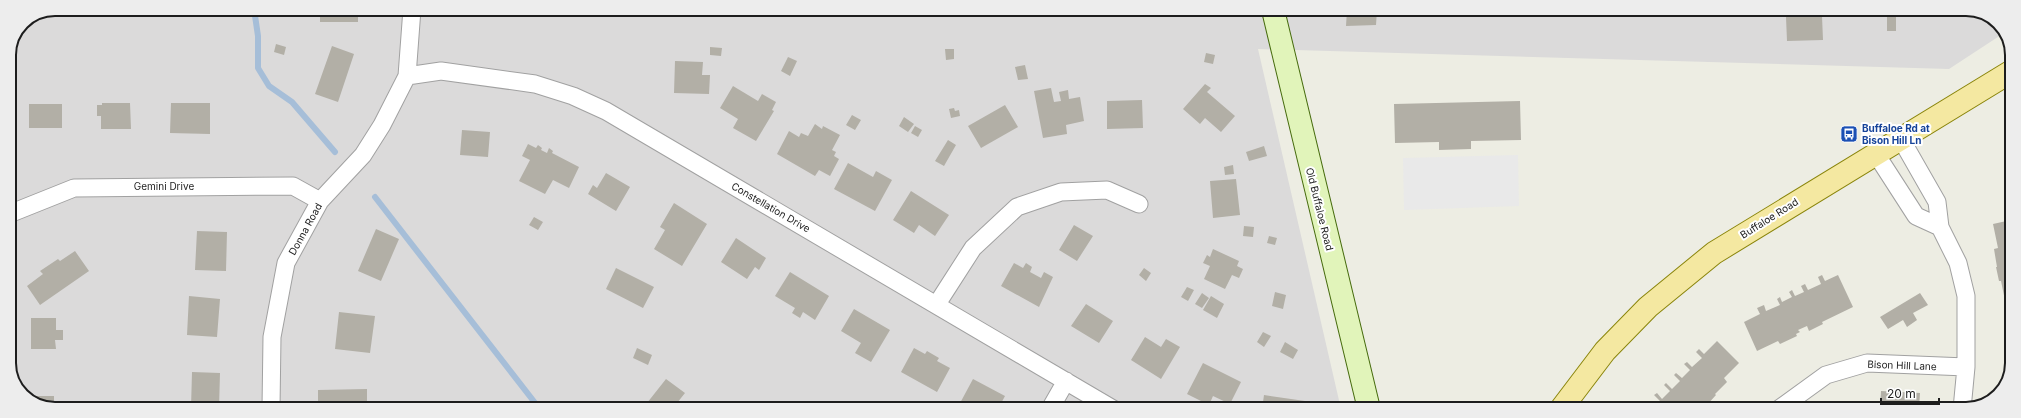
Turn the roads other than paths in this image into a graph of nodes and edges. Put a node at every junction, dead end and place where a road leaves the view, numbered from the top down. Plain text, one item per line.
1 (411, 16) edge
2 (1274, 16) edge
3 (2005, 75) edge
4 (407, 76) junction
5 (1901, 139) junction
6 (1876, 154) junction
7 (320, 201) junction
8 (1139, 204) dead end
9 (16, 211) edge
10 (1940, 227) junction
11 (937, 304) junction
12 (1966, 367) junction
13 (1066, 381) junction
14 (271, 402) edge
15 (1054, 402) edge
16 (1101, 402) edge
17 (1366, 402) edge
18 (1566, 402) edge
19 (1789, 402) edge
20 (1963, 402) edge

1 - 4 street
2 - 17 street, Old Buffaloe Road
3 - 5 main road, Buffaloe Road
4 - 7 street, Donna Road
4 - 11 street, Constellation Drive
5 - 6 main road, Buffaloe Road
5 - 10 street
6 - 10 street
6 - 18 main road, Buffaloe Road
7 - 9 street, Gemini Drive
7 - 14 street, Donna Road
8 - 11 street
10 - 12 street
11 - 13 street, Constellation Drive
12 - 19 street, Bison Hill Lane
12 - 20 street
13 - 15 street
13 - 16 street, Constellation Drive

